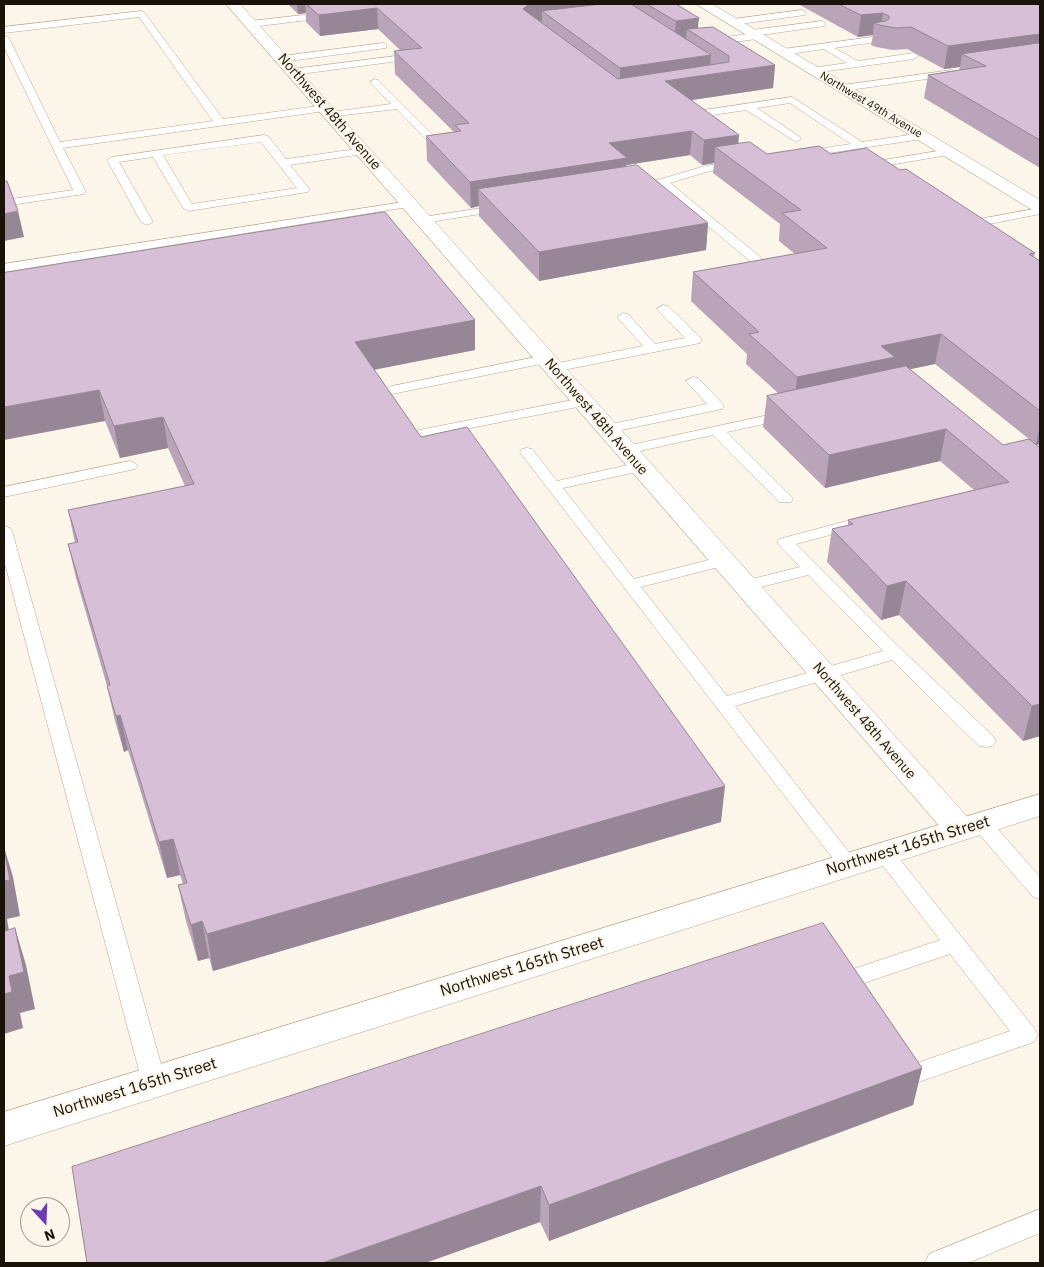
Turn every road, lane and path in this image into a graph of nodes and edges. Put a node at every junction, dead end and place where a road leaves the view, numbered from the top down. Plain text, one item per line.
1 (233, 4) edge
2 (703, 4) edge
3 (802, 13) dead end
4 (336, 14) edge
5 (732, 16) junction
6 (250, 24) junction
7 (822, 24) dead end
8 (4, 30) edge
9 (754, 35) junction
10 (4, 38) edge
11 (880, 39) edge
12 (700, 44) edge
13 (383, 46) dead end
14 (825, 46) junction
15 (783, 52) junction
16 (328, 53) junction
17 (914, 56) edge
18 (396, 59) dead end
19 (856, 64) junction
20 (288, 66) junction
21 (341, 66) junction
22 (814, 70) junction
23 (962, 72) edge
24 (375, 82) dead end
25 (843, 88) junction
26 (399, 106) junction
27 (748, 107) junction
28 (328, 112) junction
29 (220, 123) junction
30 (713, 126) edge
31 (922, 136) junction
32 (796, 140) dead end
33 (860, 145) junction
34 (57, 146) junction
35 (363, 151) junction
36 (442, 151) edge
37 (950, 152) junction
38 (156, 153) junction
39 (788, 156) edge
40 (751, 162) edge
41 (283, 163) junction
42 (883, 164) junction
43 (854, 168) edge
44 (899, 174) edge
45 (662, 182) junction
46 (624, 188) edge
47 (4, 203) edge
48 (509, 206) edge
49 (1040, 207) edge
50 (1040, 211) edge
51 (417, 212) junction
52 (334, 216) junction
53 (147, 222) dead end
54 (345, 230) edge
55 (991, 234) edge
56 (4, 268) edge
57 (766, 268) edge
58 (663, 310) dead end
59 (622, 317) dead end
60 (652, 349) junction
61 (550, 363) junction
62 (693, 381) dead end
63 (392, 390) dead end
64 (583, 402) junction
65 (804, 412) edge
66 (607, 429) junction
67 (717, 430) junction
68 (424, 433) dead end
69 (626, 450) junction
70 (527, 452) dead end
71 (130, 466) dead end
72 (641, 467) junction
73 (553, 486) junction
74 (4, 492) edge
75 (785, 499) dead end
76 (887, 515) edge
77 (4, 531) edge
78 (724, 562) junction
79 (812, 569) junction
80 (630, 585) junction
81 (746, 586) junction
82 (895, 653) junction
83 (823, 674) junction
84 (722, 704) junction
85 (986, 741) dead end
86 (1040, 805) edge
87 (970, 826) junction
88 (884, 853) junction
89 (848, 864) junction
90 (1040, 891) edge
91 (955, 944) junction
92 (858, 976) edge
93 (916, 1073) edge
94 (154, 1082) junction
95 (4, 1129) edge
96 (1040, 1221) edge
97 (938, 1263) edge

1 - 6 street, Northwest 48th Avenue
2 - 5 street, Northwest 49th Avenue
3 - 5 lane
4 - 6 lane
5 - 9 street, Northwest 49th Avenue
6 - 20 street, Northwest 48th Avenue
7 - 9 lane
8 - 29 lane
9 - 12 lane
9 - 15 street, Northwest 49th Avenue
10 - 34 lane
11 - 14 lane
13 - 16 lane
14 - 15 lane
14 - 19 lane
15 - 22 street, Northwest 49th Avenue
16 - 20 lane
16 - 21 lane
17 - 19 lane
18 - 21 lane
19 - 22 lane
20 - 21 lane
20 - 28 street, Northwest 48th Avenue
22 - 25 street, Northwest 49th Avenue
23 - 25 lane
24 - 26 lane
25 - 31 street, Northwest 49th Avenue
26 - 28 lane
26 - 36 lane
27 - 30 lane
27 - 32 lane
27 - 33 lane
28 - 29 lane
28 - 35 street, Northwest 48th Avenue
29 - 34 lane
31 - 33 lane
31 - 37 street, Northwest 49th Avenue
33 - 39 lane
34 - 47 lane
35 - 41 lane
35 - 51 street, Northwest 48th Avenue
37 - 42 lane
37 - 49 street, Northwest 49th Avenue
38 - 41 lane
38 - 41 lane
38 - 53 lane
40 - 45 lane
42 - 43 lane
42 - 44 lane
45 - 46 lane
45 - 57 lane
48 - 51 lane
50 - 55 lane
51 - 52 lane
51 - 61 street, Northwest 48th Avenue
52 - 54 lane
52 - 56 lane
58 - 60 lane
59 - 60 lane
60 - 61 lane
61 - 63 lane
61 - 64 street, Northwest 48th Avenue
62 - 66 lane
64 - 66 street, Northwest 48th Avenue
64 - 68 lane
65 - 67 lane
66 - 69 street, Northwest 48th Avenue
67 - 69 lane
67 - 75 lane
69 - 72 street, Northwest 48th Avenue
70 - 73 lane
71 - 74 lane
72 - 73 lane
72 - 78 street, Northwest 48th Avenue
73 - 80 lane
76 - 79 lane
77 - 94 lane
78 - 80 lane
78 - 81 street, Northwest 48th Avenue
79 - 81 lane
79 - 82 lane
80 - 84 lane
81 - 83 street, Northwest 48th Avenue
82 - 83 lane
82 - 85 lane
83 - 84 lane
83 - 87 street, Northwest 48th Avenue
84 - 89 lane
86 - 87 street, Northwest 165th Street
87 - 88 street, Northwest 165th Street
87 - 90 lane
88 - 89 street, Northwest 165th Street
88 - 91 lane
89 - 94 street, Northwest 165th Street
91 - 92 lane
91 - 93 lane
94 - 95 street, Northwest 165th Street
96 - 97 lane

